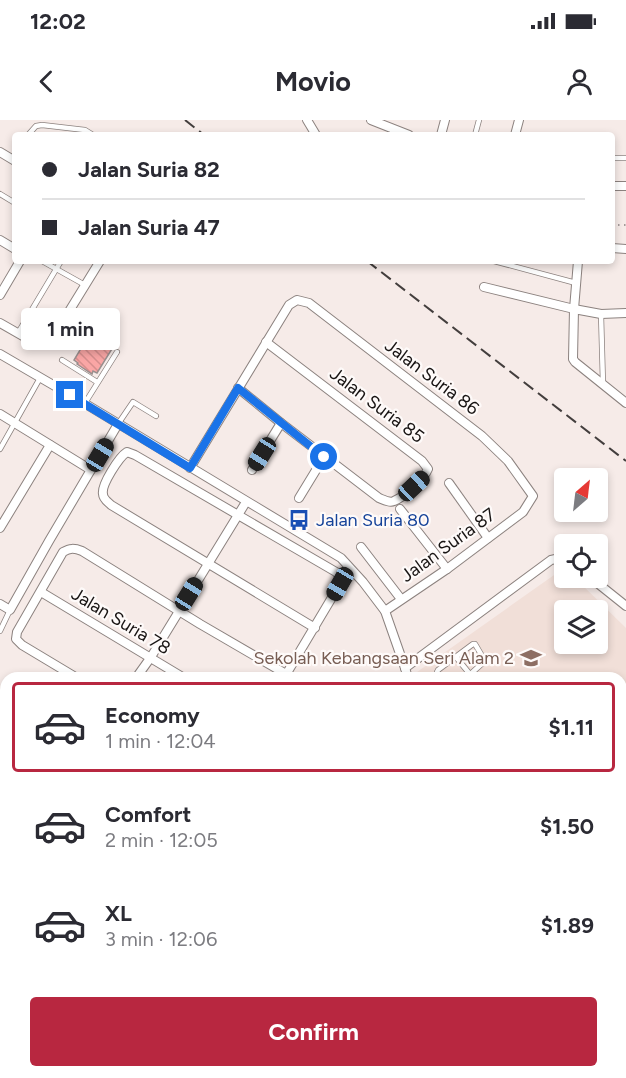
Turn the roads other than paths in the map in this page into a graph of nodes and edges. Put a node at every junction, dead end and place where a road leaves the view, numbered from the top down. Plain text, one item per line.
1 (371, 120) edge
2 (31, 132) edge
3 (88, 132) edge
4 (401, 132) edge
5 (18, 264) edge
6 (47, 264) edge
7 (58, 264) edge
8 (98, 264) edge
9 (505, 264) edge
10 (578, 264) edge
11 (56, 269) junction
12 (576, 283) junction
13 (85, 285) junction
14 (484, 287) dead end
15 (1, 290) edge
16 (574, 309) junction
17 (626, 313) edge
18 (601, 314) junction
19 (0, 323) edge
20 (18, 333) junction
21 (266, 342) junction
22 (117, 352) dead end
23 (0, 354) edge
24 (62, 360) dead end
25 (40, 378) junction
26 (97, 382) junction
27 (603, 384) junction
28 (238, 388) junction
29 (84, 403) junction
30 (626, 403) edge
31 (0, 414) edge
32 (156, 416) dead end
33 (15, 423) junction
34 (281, 423) junction
35 (118, 424) junction
36 (50, 445) junction
37 (0, 449) edge
38 (324, 457) junction
39 (190, 468) junction
40 (91, 470) junction
41 (252, 470) dead end
42 (449, 483) dead end
43 (299, 498) dead end
44 (246, 502) junction
45 (529, 504) joint
46 (400, 509) dead end
47 (4, 512) edge
48 (238, 514) junction
49 (0, 528) edge
50 (488, 538) junction
51 (361, 547) dead end
52 (554, 559) edge
53 (208, 563) junction
54 (447, 568) junction
55 (604, 588) edge
56 (41, 592) junction
57 (401, 599) junction
58 (0, 604) edge
59 (626, 606) edge
60 (10, 610) junction
61 (179, 610) junction
62 (385, 611) junction
63 (315, 628) junction
64 (0, 631) edge
65 (151, 657) junction
66 (456, 657) junction
67 (405, 668) junction
68 (67, 672) edge
69 (140, 672) edge
70 (175, 672) edge
71 (278, 672) edge
72 (288, 672) edge
73 (406, 672) edge
74 (437, 672) edge
75 (466, 672) edge
76 (475, 672) edge

1 - 4 street
2 - 3 lane
5 - 15 street
6 - 11 lane
7 - 11 lane
8 - 13 street
9 - 12 lane
10 - 12 street
11 - 13 lane
11 - 20 lane
12 - 16 street
13 - 20 street
14 - 16 street
16 - 18 street
16 - 27 street
17 - 18 street
18 - 27 lane
19 - 20 street
21 - 28 street
21 - 38 street, Jalan Suria 85
21 - 45 street, Jalan Suria 86
22 - 26 lane
23 - 25 street
24 - 26 lane
25 - 29 street
25 - 33 lane
26 - 29 lane
27 - 30 street
28 - 34 street
28 - 39 street
29 - 35 street
31 - 33 street
32 - 35 lane
33 - 36 street
33 - 37 lane
34 - 38 street
34 - 41 street
35 - 39 street
35 - 40 street
36 - 40 street
36 - 47 street
38 - 43 street
39 - 44 street
40 - 60 street
42 - 50 street
44 - 48 street
44 - 62 street
45 - 50 street, Jalan Suria 87
46 - 54 street
47 - 49 street
48 - 53 street
48 - 53 street
48 - 63 street
50 - 54 street, Jalan Suria 87
51 - 57 street
52 - 67 street
53 - 61 street
53 - 63 street
54 - 57 street, Jalan Suria 87
55 - 59 street
56 - 61 street
56 - 65 street, Jalan Suria 78
56 - 68 street
57 - 62 street, Jalan Suria 87
58 - 60 street
60 - 64 lane
61 - 65 street
61 - 71 street
62 - 67 street
63 - 72 street
65 - 69 street
65 - 70 street, Jalan Suria 78
66 - 74 lane
66 - 75 lane
66 - 76 lane
67 - 73 street

